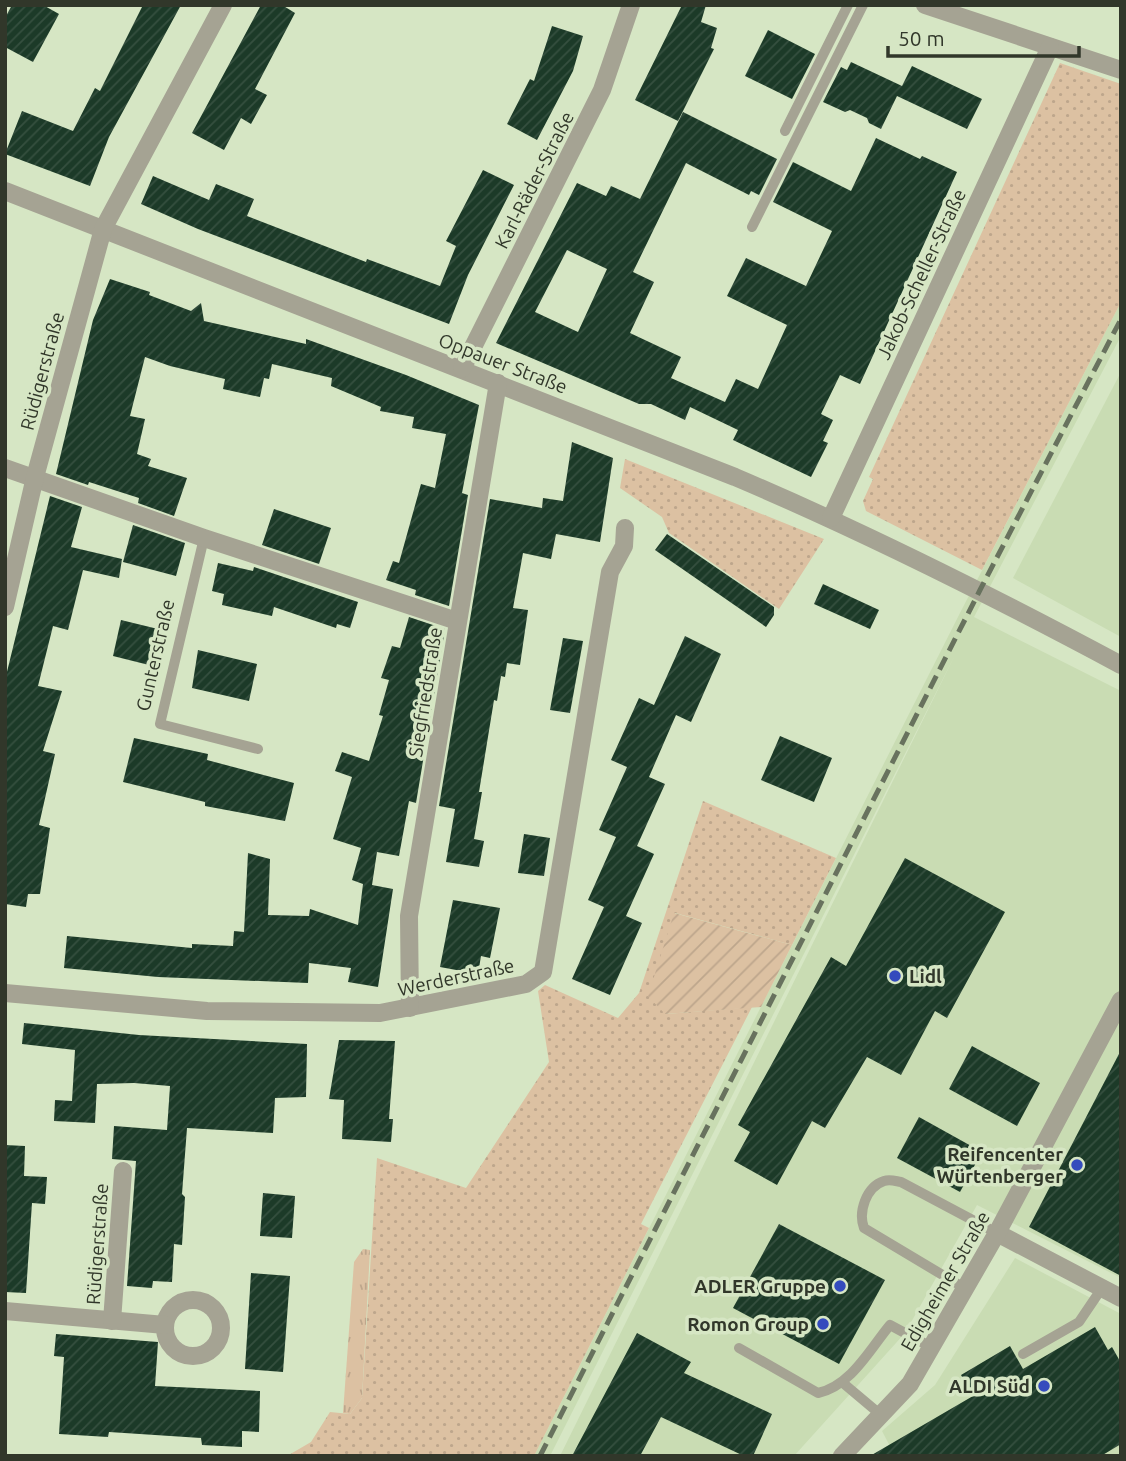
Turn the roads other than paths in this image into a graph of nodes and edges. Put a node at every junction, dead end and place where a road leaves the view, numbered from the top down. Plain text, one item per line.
1 (223, 5) edge
2 (631, 5) edge
3 (848, 5) edge
4 (863, 5) edge
5 (925, 5) edge
6 (1050, 47) junction
7 (1121, 70) edge
8 (785, 131) dead end
9 (5, 191) edge
10 (752, 227) dead end
11 (103, 229) junction
12 (462, 369) junction
13 (498, 383) junction
14 (5, 467) edge
15 (35, 477) junction
16 (831, 518) junction
17 (625, 528) dead end
18 (204, 538) junction
19 (5, 607) edge
20 (457, 621) junction
21 (1121, 665) edge
22 (258, 748) dead end
23 (5, 993) edge
24 (1121, 1000) edge
25 (410, 1008) junction
26 (123, 1171) dead end
27 (997, 1233) junction
28 (1102, 1288) junction
29 (966, 1289) junction
30 (1121, 1298) edge
31 (5, 1311) edge
32 (113, 1321) junction
33 (165, 1325) dead end
34 (931, 1347) junction
35 (739, 1348) dead end
36 (1023, 1354) dead end
37 (843, 1383) junction
38 (881, 1415) junction
39 (842, 1456) edge

1 - 11 street, Rüdigerstraße
2 - 12 street, Karl-Räder-Straße
3 - 8 lane
4 - 10 lane
5 - 6 street
6 - 7 street
6 - 16 street, Jakob-Scheller-Straße
9 - 11 street, Oppauer Straße
11 - 12 street, Oppauer Straße
11 - 15 street, Rüdigerstraße
12 - 13 street, Oppauer Straße
13 - 16 street, Oppauer Straße
13 - 20 street, Siegfriedstraße
14 - 15 street
15 - 18 street
15 - 19 street, Rüdigerstraße
16 - 21 street, Oppauer Straße
17 - 25 street, Werderstraße
18 - 20 street
18 - 22 lane, Gunterstraße
20 - 25 street, Siegfriedstraße
23 - 25 street, Werderstraße
24 - 27 street, Edigheimer Straße
26 - 32 street, Rüdigerstraße
27 - 28 street
27 - 29 street, Edigheimer Straße
27 - 29 lane
28 - 30 street
28 - 36 lane
29 - 34 street, Edigheimer Straße
31 - 32 street, Rüdigerstraße
32 - 33 street, Rüdigerstraße
34 - 37 lane
34 - 38 street, Edigheimer Straße
35 - 37 lane
37 - 38 lane
38 - 39 street, Edigheimer Straße

